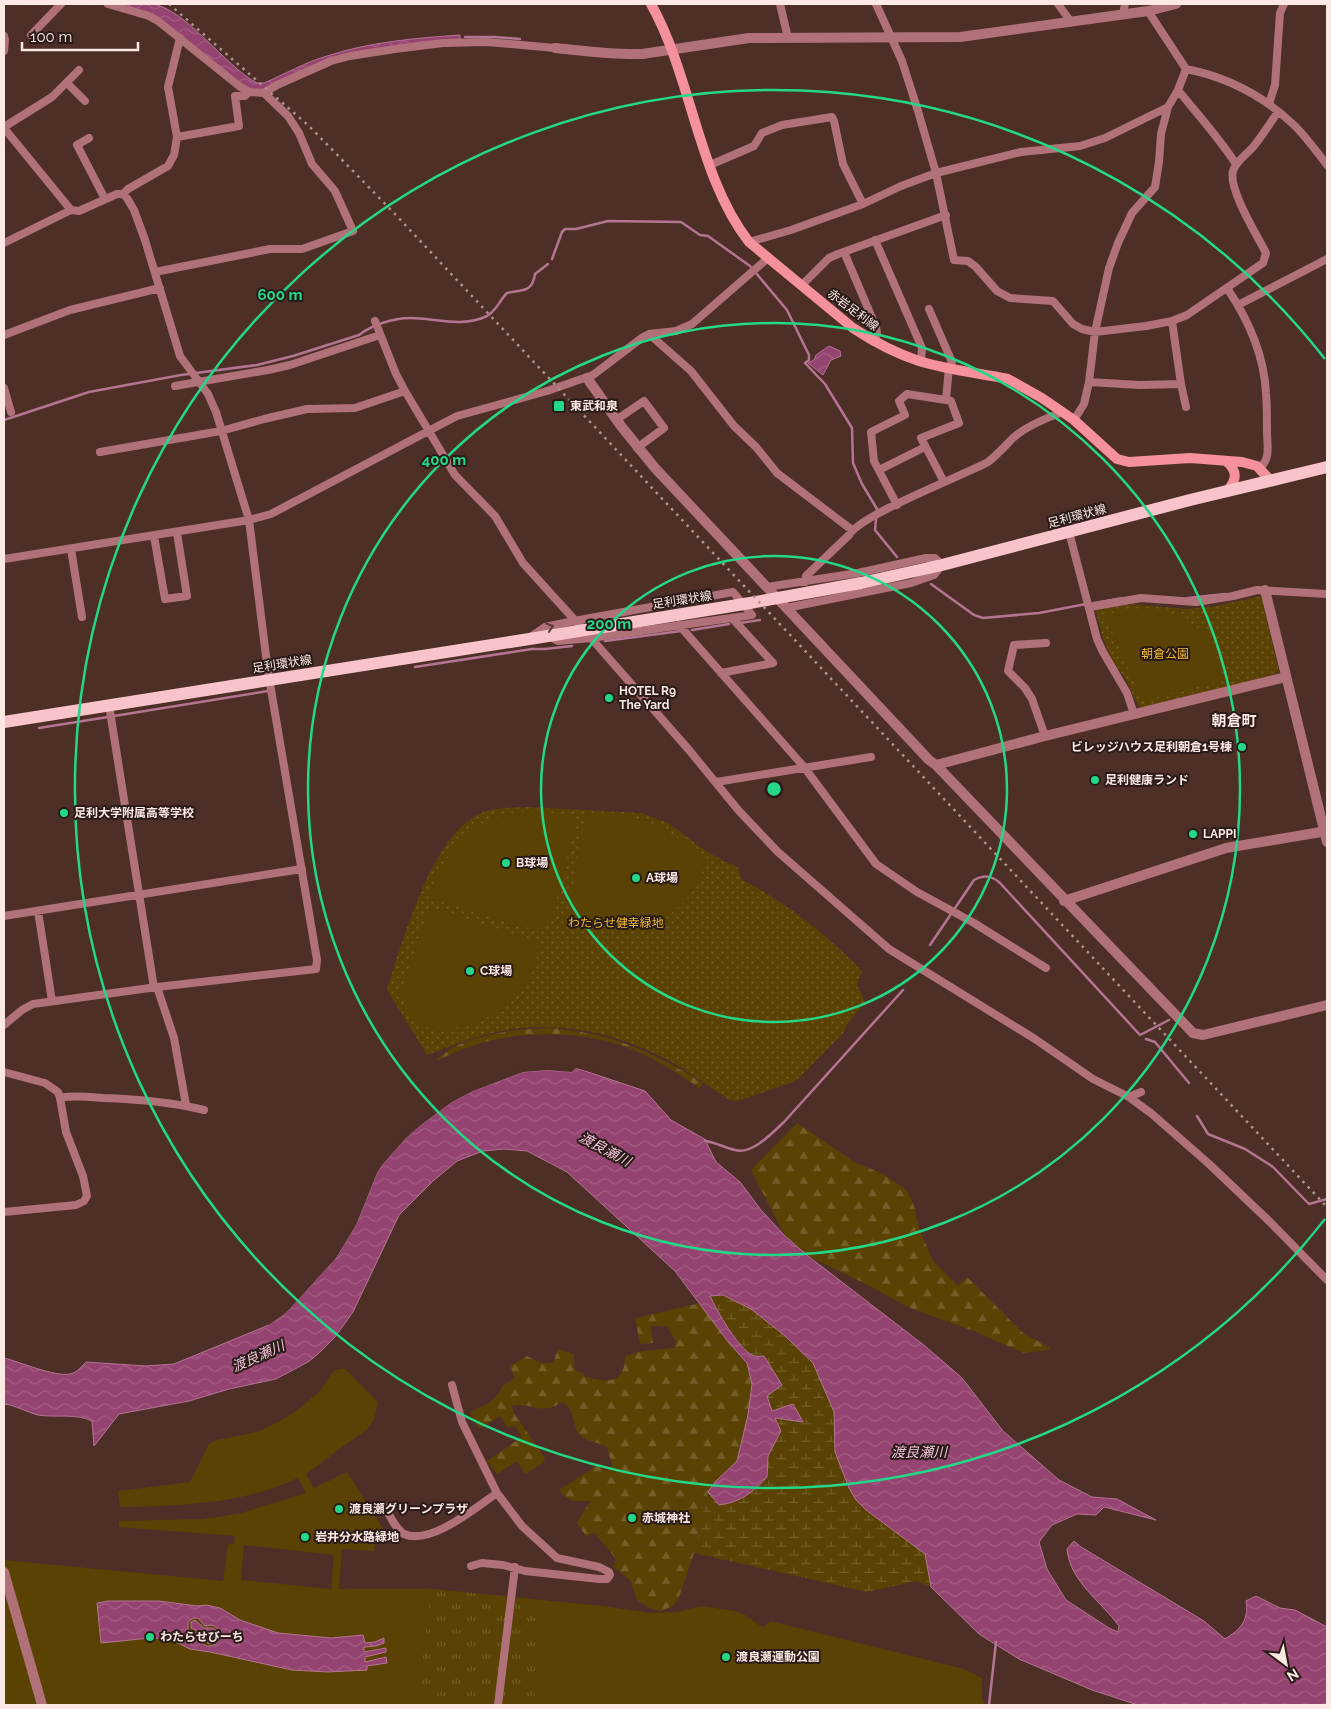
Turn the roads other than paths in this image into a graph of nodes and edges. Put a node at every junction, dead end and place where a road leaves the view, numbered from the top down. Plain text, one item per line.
1 (61, 4) edge
2 (108, 4) edge
3 (780, 4) edge
4 (876, 4) edge
5 (1058, 4) edge
6 (1176, 4) edge
7 (1284, 4) edge
8 (654, 5) edge
9 (1124, 9) edge
10 (1148, 11) junction
11 (1070, 22) junction
12 (31, 35) dead end
13 (4, 36) edge
14 (180, 38) junction
15 (788, 38) junction
16 (891, 38) junction
17 (555, 48) joint
18 (672, 48) junction
19 (4, 51) edge
20 (1186, 69) junction
21 (79, 70) dead end
22 (67, 82) junction
23 (1178, 90) junction
24 (249, 92) junction
25 (264, 93) junction
26 (86, 101) dead end
27 (1269, 104) junction
28 (1168, 107) junction
29 (1278, 112) junction
30 (4, 128) edge
31 (177, 136) junction
32 (89, 138) dead end
33 (1236, 164) junction
34 (710, 165) junction
35 (1327, 165) edge
36 (936, 173) junction
37 (123, 194) junction
38 (105, 199) junction
39 (863, 204) junction
40 (71, 210) junction
41 (946, 215) junction
42 (875, 240) junction
43 (749, 242) junction
44 (4, 243) edge
45 (844, 252) junction
46 (768, 258) junction
47 (1327, 259) edge
48 (155, 272) junction
49 (802, 285) junction
50 (160, 288) junction
51 (1228, 288) junction
52 (1238, 304) junction
53 (929, 309) dead end
54 (1172, 321) junction
55 (375, 322) dead end
56 (1095, 332) junction
57 (380, 334) junction
58 (649, 334) junction
59 (4, 335) edge
60 (874, 342) junction
61 (921, 361) junction
62 (949, 367) junction
63 (587, 378) junction
64 (197, 381) junction
65 (1089, 382) junction
66 (1181, 384) junction
67 (175, 386) dead end
68 (4, 388) edge
69 (405, 391) junction
70 (946, 400) junction
71 (1186, 407) dead end
72 (11, 412) dead end
73 (1063, 412) junction
74 (616, 420) junction
75 (1074, 420) junction
76 (221, 431) junction
77 (428, 431) junction
78 (926, 447) junction
79 (638, 448) junction
80 (100, 452) dead end
81 (1226, 461) junction
82 (1327, 467) edge
83 (1260, 468) junction
84 (878, 470) junction
85 (1271, 481) junction
86 (944, 482) junction
87 (1227, 491) junction
88 (896, 505) junction
89 (249, 520) junction
90 (852, 530) junction
91 (177, 532) junction
92 (1069, 532) junction
93 (154, 536) junction
94 (71, 549) junction
95 (4, 559) edge
96 (942, 565) junction
97 (805, 582) junction
98 (767, 587) junction
99 (1265, 590) junction
100 (1327, 594) edge
101 (1090, 607) junction
102 (786, 608) junction
103 (82, 617) dead end
104 (732, 618) junction
105 (574, 621) junction
106 (679, 625) junction
107 (587, 634) junction
108 (529, 638) junction
109 (1046, 642) dead end
110 (721, 673) junction
111 (1286, 676) junction
112 (271, 679) junction
113 (109, 705) junction
114 (1134, 714) junction
115 (4, 722) edge
116 (1045, 736) junction
117 (871, 756) dead end
118 (936, 765) junction
119 (804, 767) junction
120 (716, 782) junction
121 (1326, 831) edge
122 (1327, 842) edge
123 (302, 869) junction
124 (140, 895) junction
125 (1064, 900) junction
126 (38, 911) junction
127 (4, 916) edge
128 (1046, 968) dead end
129 (156, 987) junction
130 (52, 1001) junction
131 (1327, 1005) edge
132 (4, 1025) edge
133 (4, 1072) edge
134 (1141, 1092) dead end
135 (1129, 1097) junction
136 (60, 1098) junction
137 (186, 1105) junction
138 (204, 1110) dead end
139 (4, 1212) edge
140 (1327, 1280) edge
141 (452, 1385) dead end
142 (497, 1493) junction
143 (383, 1505) dead end
144 (471, 1566) dead end
145 (514, 1571) junction
146 (4, 1572) edge
147 (42, 1705) edge
148 (498, 1705) edge

1 - 12 street
2 - 14 street
3 - 15 street
4 - 16 street
5 - 11 street
6 - 10 street
7 - 27 street
8 - 18 main road, 赤岩足利線
9 - 10 street
9 - 11 street
10 - 20 street
11 - 16 street
13 - 19 street
14 - 24 street
14 - 31 street
15 - 16 street
15 - 18 street
16 - 36 street
17 - 18 street
17 - 25 street
18 - 34 main road, 赤岩足利線
20 - 23 street
20 - 27 street
21 - 22 street
22 - 26 street
22 - 30 street
23 - 28 street
23 - 33 street
24 - 25 street
24 - 31 street
25 - 48 street
27 - 29 street
28 - 36 street
28 - 56 street
29 - 33 street
29 - 35 street
30 - 40 street
31 - 37 street
32 - 38 street
33 - 51 street
34 - 39 street
34 - 43 main road, 赤岩足利線
36 - 39 street
36 - 41 street
37 - 38 street
37 - 48 street
38 - 40 street
39 - 43 street
40 - 44 street
41 - 42 street
41 - 56 street
42 - 45 street
42 - 61 street
43 - 46 main road, 赤岩足利線
45 - 49 street
45 - 60 street
46 - 49 main road, 赤岩足利線
46 - 58 street
47 - 52 street
48 - 50 street
49 - 60 main road, 赤岩足利線
50 - 59 street
50 - 64 street
51 - 52 street
51 - 54 street
52 - 83 street
53 - 62 street
54 - 56 street
54 - 66 street
55 - 57 street
56 - 65 street
57 - 64 street
57 - 69 street
58 - 63 street
58 - 90 street
60 - 61 main road, 赤岩足利線
61 - 62 main road, 赤岩足利線
62 - 70 street
62 - 73 main road, 赤岩足利線
63 - 74 street
63 - 77 street
64 - 67 street
64 - 76 street
65 - 66 street
65 - 75 street
66 - 71 street
68 - 72 street
69 - 76 street
69 - 77 street
70 - 78 street
70 - 84 street
73 - 75 main road, 赤岩足利線
73 - 86 street
74 - 79 street
74 - 79 street
75 - 81 main road, 赤岩足利線
76 - 80 street
76 - 89 street
77 - 89 street
77 - 105 street
78 - 84 street
78 - 86 street
79 - 98 street
81 - 83 main road, 赤岩足利線
81 - 87 main road
82 - 85 main road, 足利環状線
83 - 85 main road
84 - 88 street
85 - 87 main road, 足利環状線
86 - 88 street
87 - 92 main road, 足利環状線
88 - 90 street
89 - 91 street
89 - 112 street
90 - 97 street
91 - 93 street
91 - 93 street
92 - 96 main road, 足利環状線
92 - 101 street
93 - 94 street
94 - 95 street
94 - 103 street
96 - 97 street
96 - 102 street
96 - 107 main road, 足利環状線
97 - 98 street
98 - 102 street
99 - 100 street
99 - 101 street
99 - 111 street
101 - 114 street
102 - 118 street
104 - 105 street
104 - 106 street
104 - 110 street
105 - 107 street
108 -> 105 street
106 - 107 street
106 - 110 street
107 - 108 main road, 足利環状線
107 - 120 street
108 - 112 main road, 足利環状線
109 - 116 street
110 - 119 street
111 - 114 street
111 - 121 street
112 - 113 main road, 足利環状線
112 - 123 street
113 - 115 main road, 足利環状線
113 - 124 street
114 - 116 street
116 - 118 street
117 - 119 street
118 - 125 street
119 - 120 street
119 - 128 street
120 - 135 street
121 - 122 street
121 - 125 street
123 - 124 street
123 - 129 street
124 - 126 street
124 - 129 street
125 - 131 street
126 - 127 street
126 - 130 street
129 - 130 street
129 - 137 street
130 - 132 street
133 - 136 street
134 - 135 street
135 - 140 street
136 - 137 street
136 - 139 street
137 - 138 street
141 - 142 street
142 - 143 street
142 - 145 street
144 - 145 street
145 - 148 street
146 - 147 street

